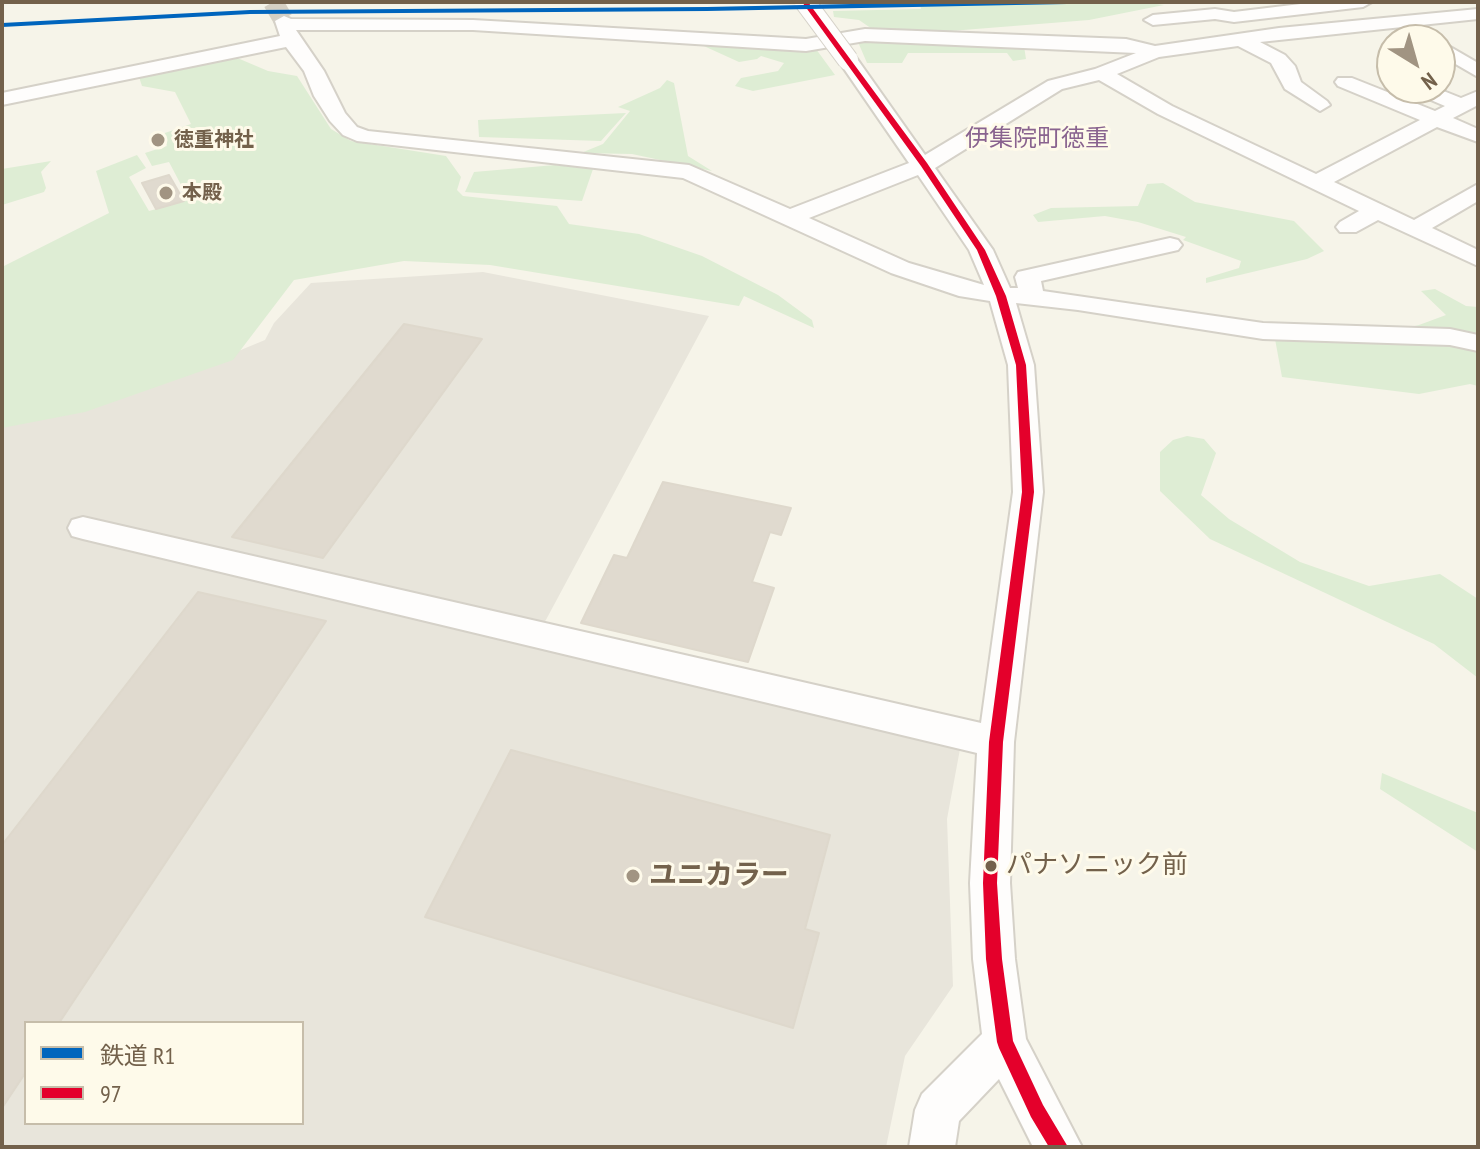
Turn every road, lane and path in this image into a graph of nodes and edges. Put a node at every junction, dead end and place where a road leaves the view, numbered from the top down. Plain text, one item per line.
1 (805, 2) edge
2 (1363, 2) edge
3 (1254, 14) junction
4 (1478, 14) edge
5 (1153, 20) dead end
6 (1409, 21) junction
7 (1412, 24) edge
8 (287, 28) junction
9 (1279, 34) junction
10 (1240, 39) junction
11 (1155, 52) junction
12 (1456, 53) edge
13 (1456, 57) edge
14 (1478, 59) edge
15 (1478, 71) edge
16 (1102, 73) junction
17 (1345, 82) dead end
18 (2, 99) edge
19 (1470, 101) edge
20 (1320, 105) dead end
21 (1436, 119) junction
22 (1478, 136) edge
23 (924, 165) junction
24 (1317, 182) junction
25 (1478, 191) edge
26 (1377, 211) junction
27 (791, 217) junction
28 (1348, 227) dead end
29 (1415, 229) junction
30 (1170, 245) dead end
31 (1478, 259) edge
32 (1017, 297) junction
33 (1478, 343) edge
34 (83, 528) dead end
35 (996, 742) junction
36 (1005, 1042) junction
37 (932, 1147) edge
38 (1059, 1147) edge

1 - 23 street, bridge
2 - 3 street
3 - 5 street
3 - 9 street
4 - 6 street
6 - 7 street
6 - 9 street
8 - 11 street
8 - 18 street
8 - 27 street
9 - 10 street
10 - 11 street
10 - 20 street
11 - 16 street
12 - 14 street
13 - 15 street
16 - 23 street
16 - 24 street
17 - 21 street
19 - 21 street
21 - 22 street
21 - 24 street
23 - 27 street
23 - 32 street
24 - 26 street
25 - 29 street
26 - 28 street
26 - 29 street
27 - 32 street
29 - 31 street
30 - 32 street
32 - 33 street
32 - 35 street
34 - 35 street
35 - 36 street
36 - 37 street
36 - 38 street

